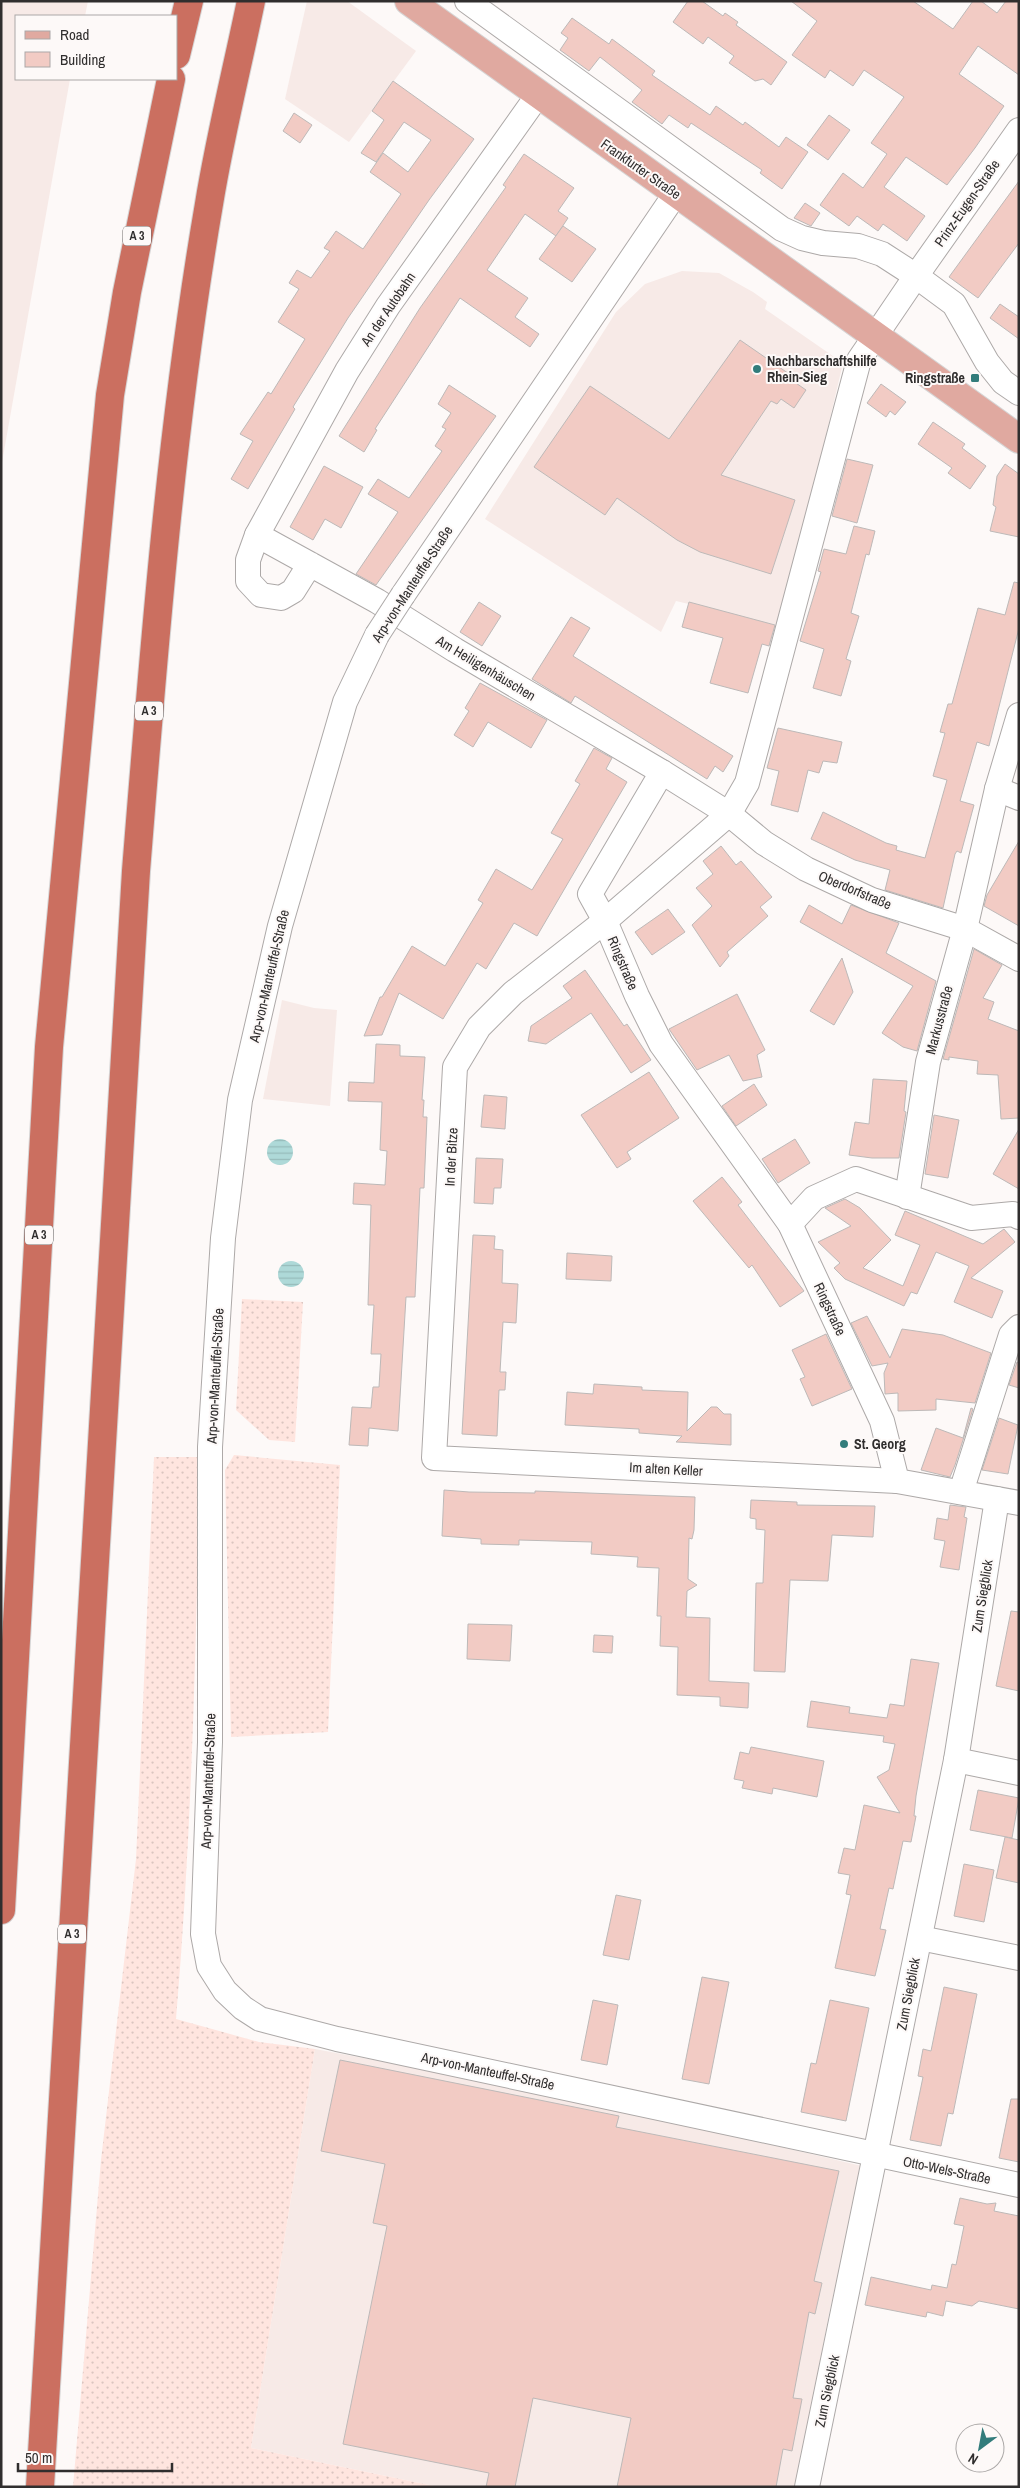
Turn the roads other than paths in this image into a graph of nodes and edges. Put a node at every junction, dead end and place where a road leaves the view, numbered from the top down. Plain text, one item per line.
1 (190, 1) edge
2 (251, 1) edge
3 (409, 1) edge
4 (466, 1) edge
5 (178, 47) edge
6 (170, 80) edge
7 (538, 95) junction
8 (1019, 130) edge
9 (676, 193) junction
10 (916, 276) junction
11 (875, 334) junction
12 (1019, 393) edge
13 (1019, 439) edge
14 (258, 535) junction
15 (310, 564) junction
16 (1019, 715) edge
17 (662, 772) junction
18 (1008, 794) edge
19 (729, 814) junction
20 (605, 920) junction
21 (965, 929) junction
22 (1019, 959) edge
23 (907, 1197) junction
24 (1019, 1217) edge
25 (790, 1224) junction
26 (1019, 1327) edge
27 (434, 1458) joint
28 (897, 1481) junction
29 (961, 1492) junction
30 (1008, 1501) edge
31 (956, 1760) junction
32 (1019, 1773) edge
33 (1, 1910) edge
34 (920, 1938) junction
35 (1019, 1958) edge
36 (876, 2156) junction
37 (1019, 2185) edge
38 (40, 2487) edge
39 (807, 2487) edge

1 - 5 highway
2 - 38 highway, A 3
3 - 7 main road, Frankfurter Straße
4 - 10 street
6 - 33 highway, A 3
7 - 9 main road, Frankfurter Straße
7 - 14 street, An der Autobahn
8 - 10 street, Prinz-Eugen-Straße
9 - 11 main road, Frankfurter Straße
9 - 36 street, Arp-von-Manteuffel-Straße, bridge
10 - 11 street
10 - 12 street
11 - 13 main road, Frankfurter Straße
11 - 19 street, Ringstraße
14 - 15 street, Am Heiligenhäuschen
14 - 15 street
15 - 17 street, Am Heiligenhäuschen
16 - 18 street, Markusstraße
17 - 19 street, Am Heiligenhäuschen
17 - 20 street
18 - 21 street, Markusstraße
19 - 20 street, Ringstraße
19 - 21 street, Oberdorfstraße
20 - 25 street, Ringstraße
20 - 27 street, In der Bitze
21 - 22 street, Oberdorfstraße
21 - 23 street, Markusstraße
23 - 24 street
23 - 25 street
25 - 28 street, Ringstraße
26 - 29 street
27 - 28 street, Im alten Keller
28 - 29 street
29 - 30 street
30 - 31 street, Zum Siegblick
31 - 32 street
31 - 34 street, Zum Siegblick
34 - 35 street
34 - 36 street, Zum Siegblick
36 - 37 street, Otto-Wels-Straße
36 - 39 street, Zum Siegblick

